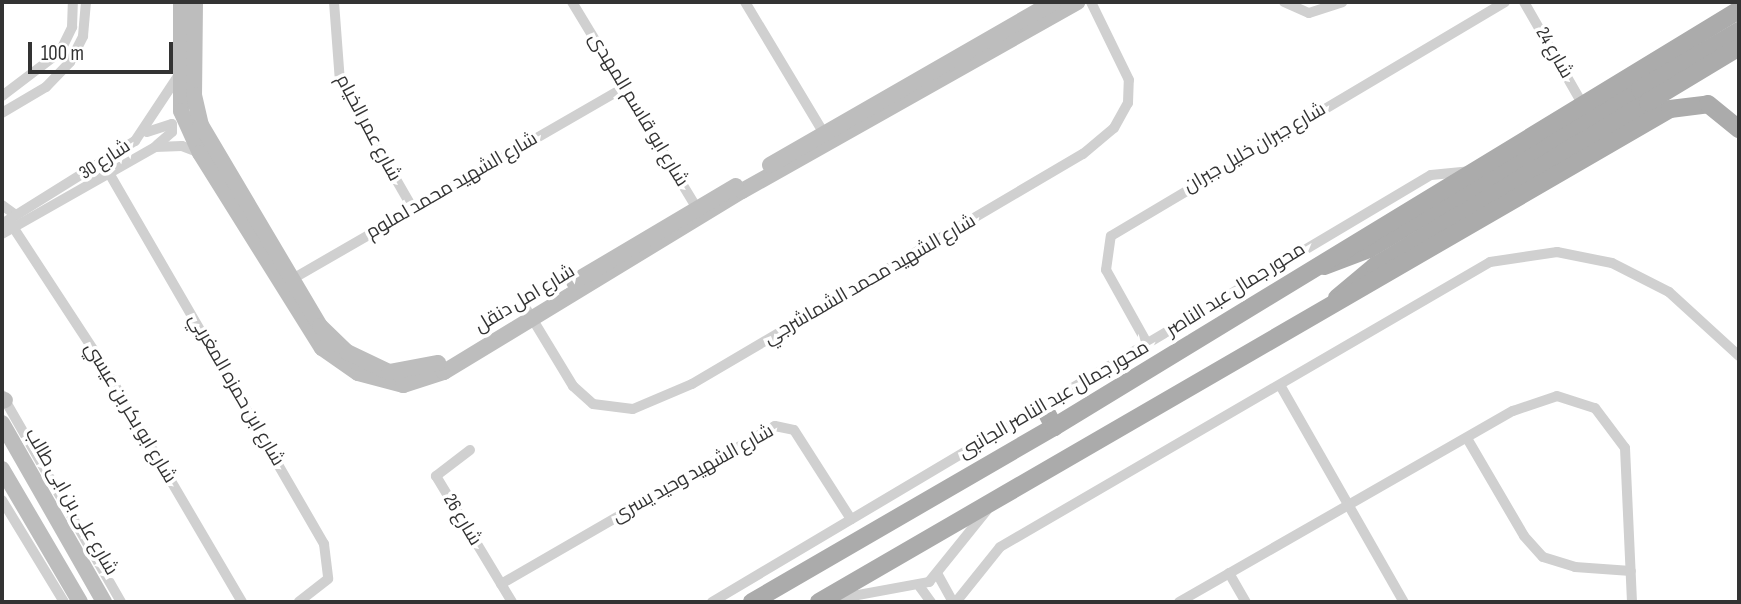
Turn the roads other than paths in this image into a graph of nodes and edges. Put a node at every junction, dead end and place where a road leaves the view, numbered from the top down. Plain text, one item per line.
1 (74, 2) edge
2 (86, 2) edge
3 (181, 2) edge
4 (195, 2) edge
5 (334, 2) edge
6 (572, 2) edge
7 (745, 2) edge
8 (1053, 2) edge
9 (1077, 2) edge
10 (1091, 2) edge
11 (1284, 2) edge
12 (1342, 2) edge
13 (1505, 2) edge
14 (1524, 2) edge
15 (1739, 10) edge
16 (1739, 30) edge
17 (1739, 47) edge
18 (1672, 52) junction
19 (180, 70) junction
20 (623, 88) junction
21 (1644, 95) junction
22 (2, 96) edge
23 (1692, 103) junction
24 (1583, 105) junction
25 (2, 113) edge
26 (1739, 129) edge
27 (143, 133) junction
28 (827, 139) junction
29 (155, 148) junction
30 (201, 153) junction
31 (1472, 171) junction
32 (109, 173) junction
33 (2, 205) edge
34 (413, 209) junction
35 (700, 213) junction
36 (16, 215) junction
37 (7, 225) edge
38 (2, 234) edge
39 (1312, 268) junction
40 (287, 282) junction
41 (1327, 312) junction
42 (530, 315) junction
43 (1148, 345) junction
44 (1739, 356) edge
45 (1280, 384) junction
46 (3, 398) edge
47 (1043, 406) junction
48 (2, 423) edge
49 (1054, 427) junction
50 (1468, 440) junction
51 (470, 450) dead end
52 (2, 469) edge
53 (2, 500) edge
54 (991, 504) junction
55 (1345, 506) junction
56 (851, 519) junction
57 (91, 568) junction
58 (1631, 571) junction
59 (1229, 573) junction
60 (938, 575) junction
61 (501, 584) junction
62 (920, 587) junction
63 (64, 602) edge
64 (80, 602) edge
65 (104, 602) edge
66 (121, 602) edge
67 (242, 602) edge
68 (299, 602) edge
69 (512, 602) edge
70 (712, 602) edge
71 (752, 602) edge
72 (820, 602) edge
73 (931, 602) edge
74 (954, 602) edge
75 (1179, 602) edge
76 (1247, 602) edge
77 (1405, 602) edge
78 (1632, 602) edge

1 - 22 street
2 - 25 street
3 - 19 street, شارع امل دنقل
4 - 40 street, شارع امل دنقل
5 - 34 street, شارع عمر الخيام
6 - 20 street, شارع ابو قاسم المهدى
7 - 28 street
8 - 28 street, شارع امل دنقل
9 - 28 street, شارع امل دنقل
10 - 42 street, شارع الشهيد محمد الشماشرجي
11 - 12 street
13 - 43 street, شارع جبران خليل جبران
14 - 24 street, شارع 24
15 - 18 main road, محور جمال عبد الناصر
16 - 21 main road, bridge
17 - 21 main road, bridge
18 - 23 main road
18 - 24 main road, محور جمال عبد الناصر
19 - 27 street, شارع 30
19 - 30 street, شارع امل دنقل
20 - 34 street, شارع الشهيد محمد لملوم
20 - 35 street, شارع ابو قاسم المهدى
21 - 39 main road
21 - 41 main road
23 - 26 main road
23 - 41 main road
24 - 31 main road, محور جمال عبد الناصر
27 - 29 street
27 - 36 street, شارع 30
28 - 35 street, شارع امل دنقل
29 - 30 street, شارع 30
29 - 32 street, شارع 30
30 - 40 street, شارع امل دنقل
31 - 39 main road, محور جمال عبد الناصر
31 - 43 street, محور جمال عبد الناصر الجانبى
32 - 37 street, شارع 30
32 - 68 street, شارع ابن حمزه المغربي
33 - 36 street
34 - 40 street, شارع الشهيد محمد لملوم
35 - 42 street, شارع امل دنقل
36 - 37 street, شارع 30
37 - 38 street, شارع 30
37 - 67 street, شارع ابو بكر بن عيسي
39 - 49 main road, محور جمال عبد الناصر
40 - 42 street, شارع امل دنقل
41 - 54 main road
43 - 47 street, محور جمال عبد الناصر الجانبى
44 - 45 street
45 - 55 street
45 - 74 street
46 - 57 street
47 - 49 main road
47 - 56 street, محور جمال عبد الناصر الجانبى
48 - 57 street, شارع على بن ابى طالب
49 - 71 main road, محور جمال عبد الناصر
50 - 55 street
50 - 58 street
50 - 58 street
51 - 61 street, شارع 26
52 - 64 street
53 - 63 street
54 - 60 street
54 - 72 main road
55 - 59 street
55 - 77 street
56 - 61 street, شارع الشهيد وحيد يسرى
56 - 70 street, محور جمال عبد الناصر الجانبى
57 - 65 street, شارع على بن ابى طالب
57 - 66 street
58 - 78 street
59 - 75 street
59 - 76 street
60 - 62 street
60 - 74 street
61 - 69 street, شارع 26
62 - 72 street
62 - 73 street

